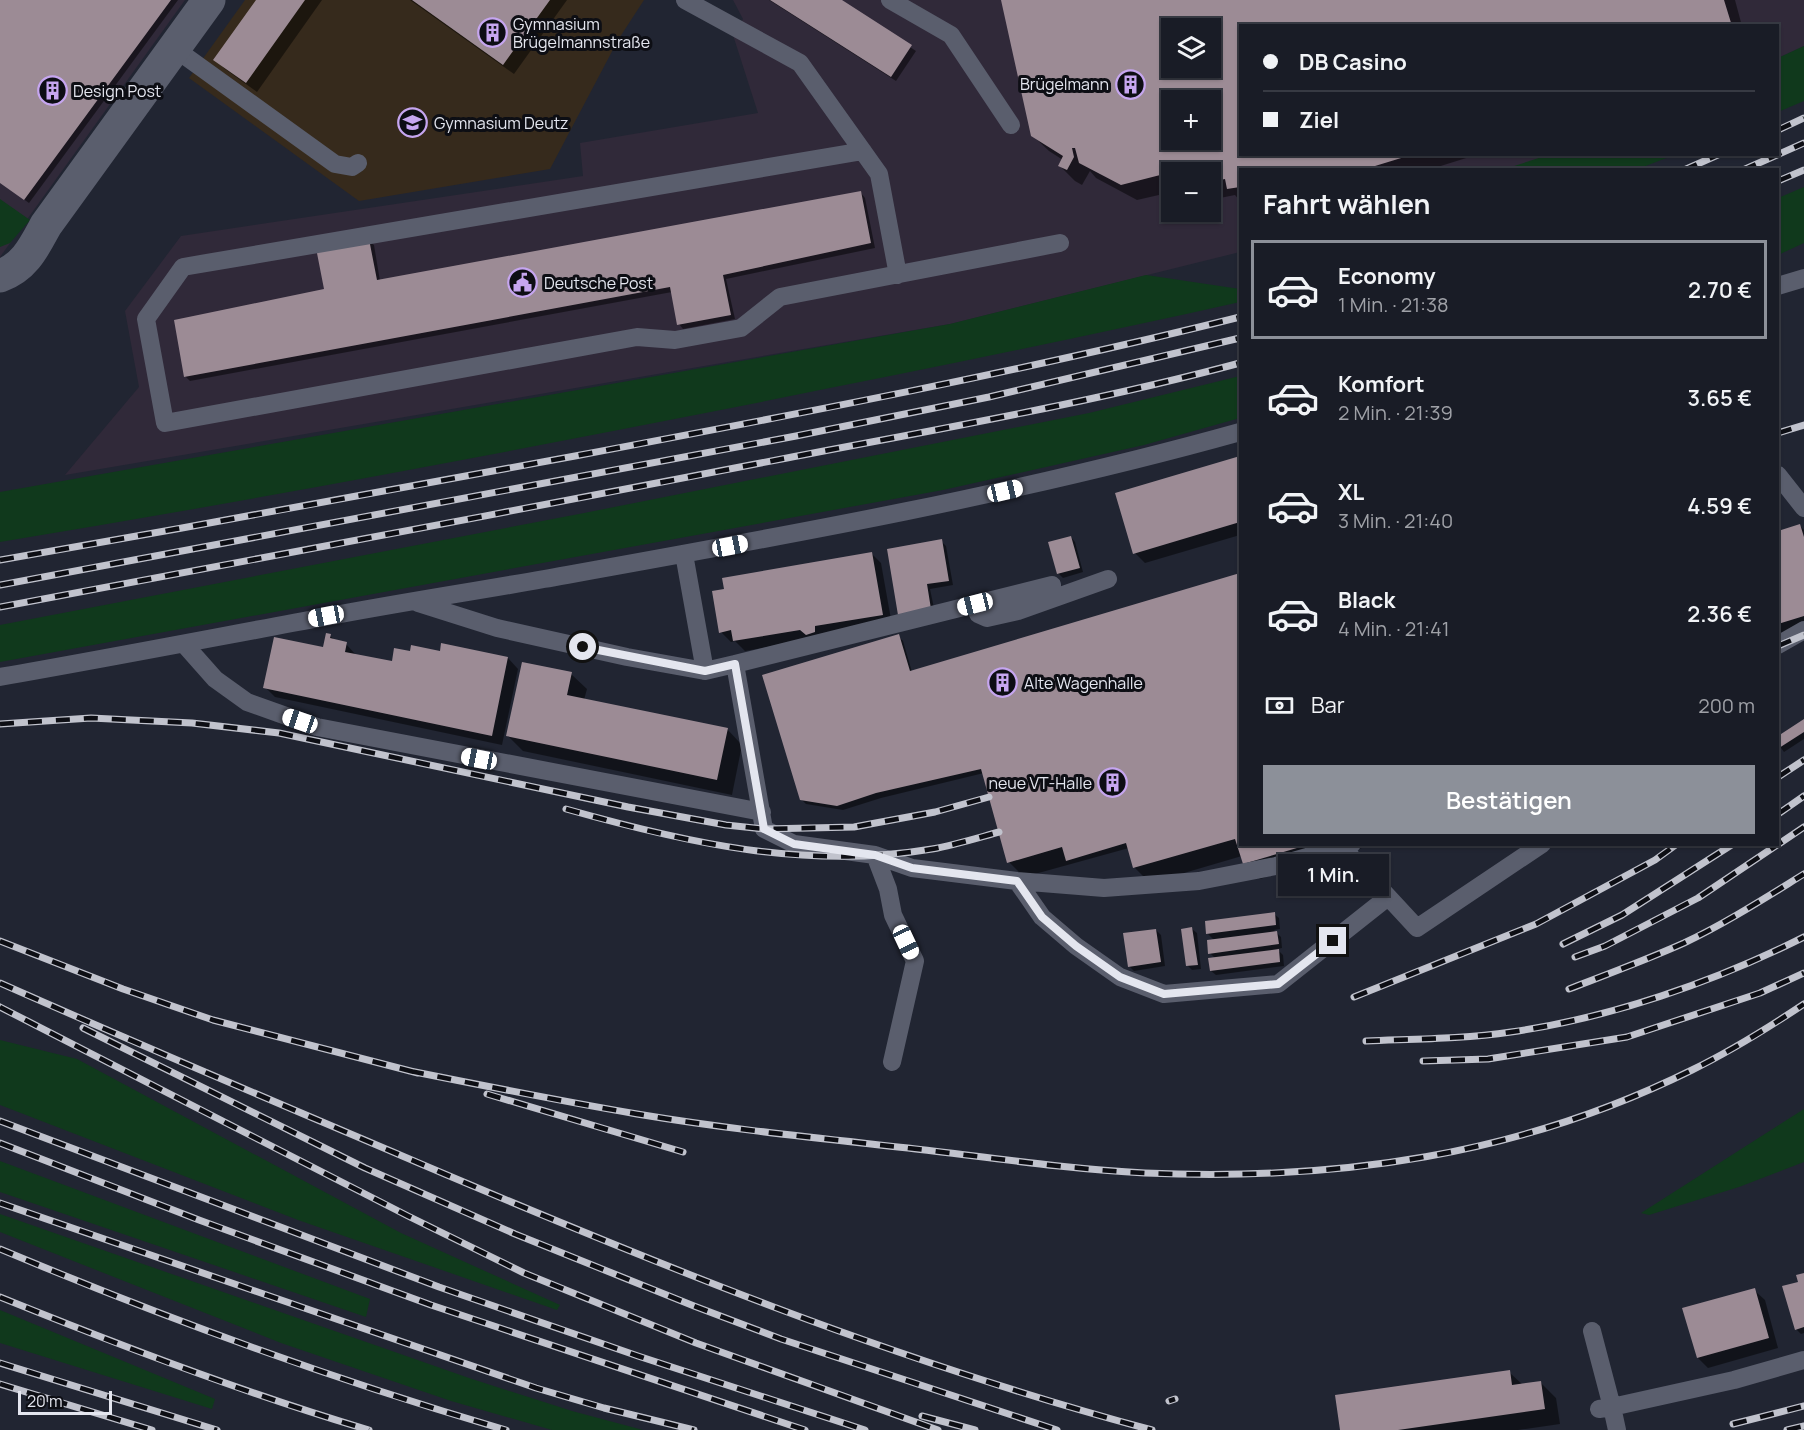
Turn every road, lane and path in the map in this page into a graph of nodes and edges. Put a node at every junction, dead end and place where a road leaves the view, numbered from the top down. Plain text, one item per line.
1 (209, 0) edge
2 (685, 0) edge
3 (890, 0) edge
4 (174, 48) junction
5 (1011, 124) dead end
6 (863, 151) junction
7 (358, 163) dead end
8 (1060, 243) dead end
9 (898, 274) junction
10 (0, 276) edge
11 (1804, 278) edge
12 (1779, 286) edge
13 (1239, 432) edge
14 (1779, 476) edge
15 (1804, 508) edge
16 (684, 554) junction
17 (1108, 579) dead end
18 (1052, 585) dead end
19 (413, 602) junction
20 (975, 604) junction
21 (1804, 630) edge
22 (184, 644) junction
23 (1779, 644) edge
24 (735, 664) junction
25 (705, 671) junction
26 (0, 677) edge
27 (762, 812) junction
28 (1347, 846) edge
29 (1539, 846) edge
30 (875, 855) junction
31 (1017, 881) junction
32 (1388, 897) junction
33 (892, 1062) dead end
34 (1592, 1331) dead end
35 (1804, 1360) edge
36 (1606, 1408) junction
37 (1617, 1430) edge

1 - 4 street
2 - 6 lane
3 - 5 lane
4 - 7 lane
4 - 10 street
6 - 9 lane
6 - 9 lane
8 - 9 lane
11 - 12 lane
13 - 16 lane
14 - 15 lane
16 - 19 lane
16 - 25 lane
17 - 20 lane
18 - 20 lane
19 - 22 lane
19 - 25 lane
20 - 24 lane
21 - 23 lane
22 - 26 lane
22 - 27 lane
24 - 25 lane
24 - 27 lane
27 - 30 lane
28 - 31 lane
28 - 32 lane
29 - 32 lane
30 - 31 lane
30 - 33 lane
31 - 32 lane
34 - 36 lane
35 - 36 lane
36 - 37 lane

